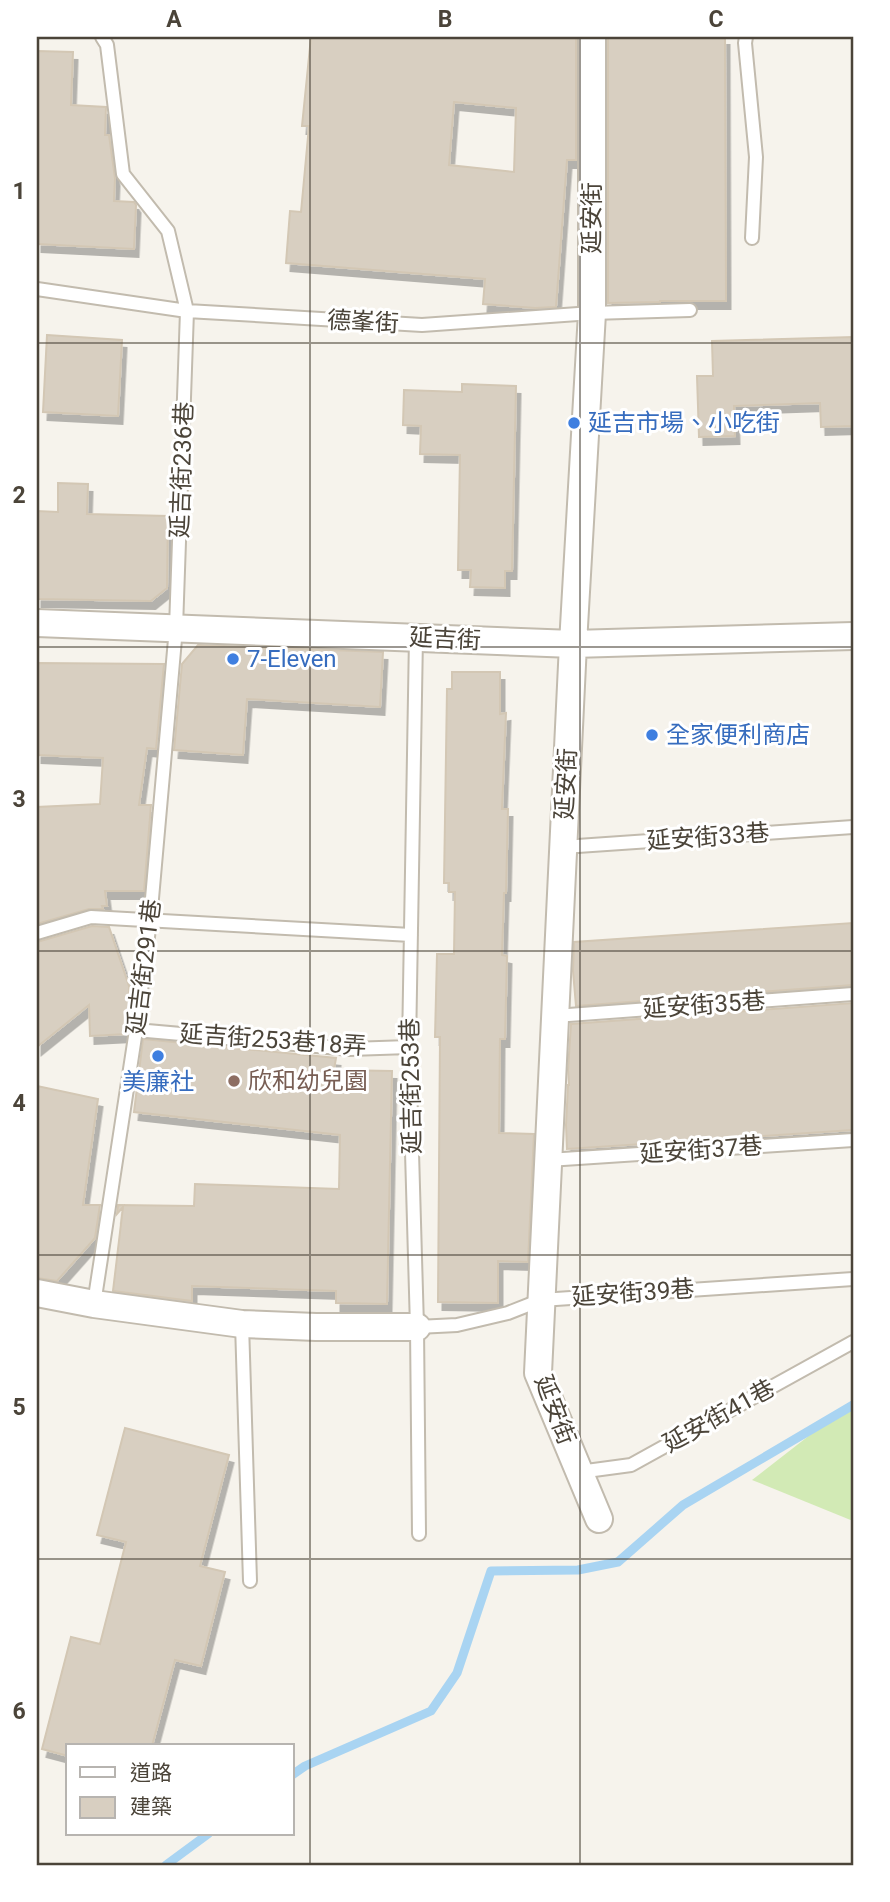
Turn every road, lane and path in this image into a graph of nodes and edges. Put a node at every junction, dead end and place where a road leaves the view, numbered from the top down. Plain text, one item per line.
1 (102, 37) edge
2 (592, 37) edge
3 (746, 37) edge
4 (752, 238) dead end
5 (37, 289) edge
6 (690, 310) dead end
7 (187, 311) junction
8 (592, 313) junction
9 (37, 623) edge
10 (176, 628) junction
11 (853, 636) edge
12 (416, 637) junction
13 (573, 644) junction
14 (853, 827) edge
15 (563, 847) junction
16 (150, 921) junction
17 (37, 933) edge
18 (411, 936) junction
19 (853, 994) edge
20 (555, 1016) junction
21 (136, 1030) junction
22 (409, 1047) junction
23 (853, 1140) edge
24 (548, 1160) junction
25 (853, 1279) edge
26 (37, 1293) edge
27 (541, 1300) junction
28 (94, 1304) junction
29 (242, 1324) junction
30 (417, 1327) junction
31 (853, 1342) edge
32 (579, 1472) junction
33 (599, 1519) dead end
34 (419, 1534) dead end
35 (250, 1581) dead end

1 - 7 lane, 延吉街236巷
2 - 8 street, 延安街
3 - 4 lane
5 - 7 lane, 德峯街
6 - 8 lane, 德峯街
7 - 8 lane, 德峯街
7 - 10 lane, 延吉街236巷
8 - 13 street, 延安街
9 - 10 street, 延吉街
10 - 12 street, 延吉街
10 - 16 lane, 延吉街291巷
11 - 13 street, 延吉街
12 - 13 street, 延吉街
12 - 18 lane, 延吉街253巷
13 - 15 street, 延安街
14 - 15 lane, 延安街33巷
15 - 20 street, 延安街
16 - 17 lane
16 - 18 lane
16 - 21 lane, 延吉街291巷
18 - 22 lane, 延吉街253巷
19 - 20 lane, 延安街35巷
20 - 24 street, 延安街
21 - 22 lane, 延吉街253巷18弄
21 - 28 lane, 延吉街291巷
22 - 30 lane, 延吉街253巷
23 - 24 lane, 延安街37巷
24 - 27 street, 延安街
25 - 27 lane, 延安街39巷
26 - 28 street
27 - 30 lane, 延安街39巷
27 - 32 street, 延安街
28 - 29 street
29 - 30 street
29 - 35 lane
30 - 34 lane, 延吉街253巷
31 - 32 lane, 延安街41巷
32 - 33 street, 延安街

